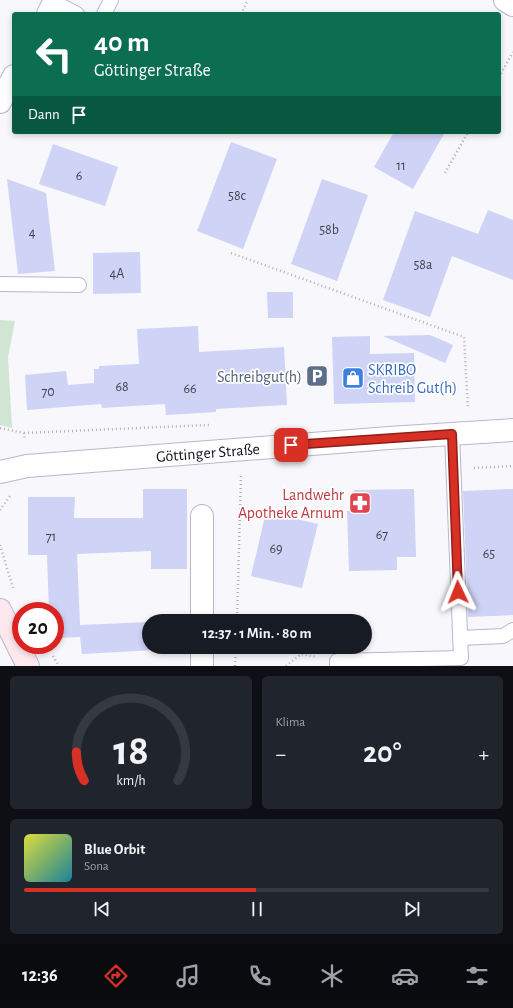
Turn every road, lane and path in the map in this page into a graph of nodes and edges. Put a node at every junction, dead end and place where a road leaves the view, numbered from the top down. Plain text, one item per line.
1 (111, 0) edge
2 (248, 0) edge
3 (505, 0) edge
4 (52, 5) edge
5 (513, 5) edge
6 (71, 12) edge
7 (105, 12) edge
8 (242, 12) edge
9 (513, 52) edge
10 (501, 73) edge
11 (12, 80) edge
12 (0, 102) edge
13 (467, 134) edge
14 (445, 173) dead end
15 (231, 252) dead end
16 (0, 284) edge
17 (79, 285) dead end
18 (468, 413) dead end
19 (513, 430) edge
20 (452, 434) junction
21 (0, 472) edge
22 (241, 474) dead end
23 (202, 516) dead end
24 (0, 545) edge
25 (15, 592) dead end
26 (0, 610) edge
27 (202, 614) edge
28 (236, 614) edge
29 (513, 630) edge
30 (460, 638) junction
31 (202, 654) edge
32 (236, 654) edge
33 (337, 663) edge
34 (28, 666) edge
35 (202, 666) edge
36 (235, 666) edge
37 (286, 666) edge

1 - 7 lane
2 - 8 path
3 - 5 street
4 - 6 lane
9 - 10 path
11 - 12 street
13 - 14 path
15 - 18 path
16 - 17 lane
19 - 20 street, Göttinger Straße
20 - 21 street, Göttinger Straße
20 - 30 lane
22 - 28 path
23 - 27 street
24 - 25 path
26 - 34 main road
29 - 30 lane
30 - 33 lane
31 - 35 street
32 - 36 path
33 - 37 path

